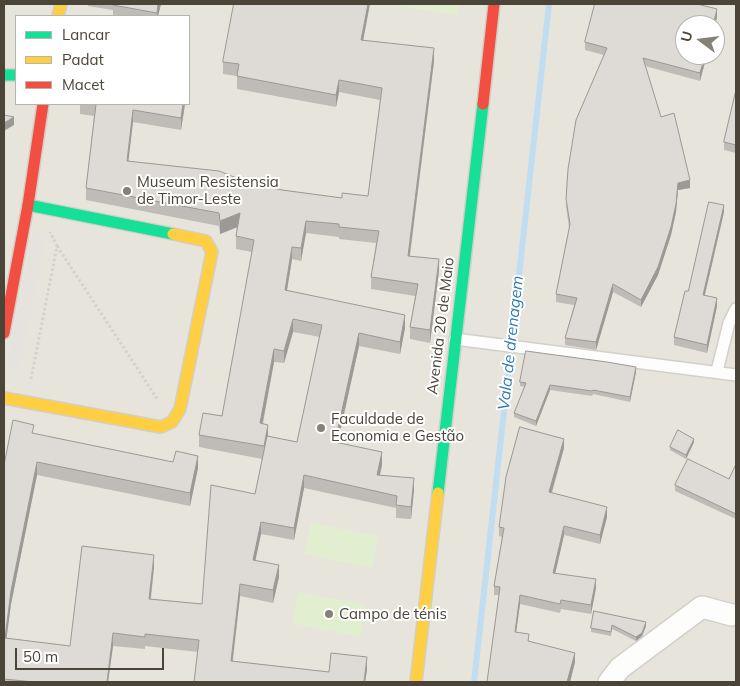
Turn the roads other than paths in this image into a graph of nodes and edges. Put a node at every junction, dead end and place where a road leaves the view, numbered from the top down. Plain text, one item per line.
1 (494, 4) edge
2 (43, 105) edge
3 (28, 204) junction
4 (736, 309) edge
5 (4, 333) edge
6 (455, 339) junction
7 (717, 371) junction
8 (736, 374) edge
9 (4, 398) edge
10 (732, 615) dead end
11 (416, 682) edge
12 (609, 682) edge

1 - 6 street, Avenida 20 de Maio
2 - 3 street
3 - 5 street
3 - 9 street
4 - 7 lane
6 - 7 lane
6 - 11 street, Avenida 20 de Maio
7 - 8 lane
10 - 12 street

